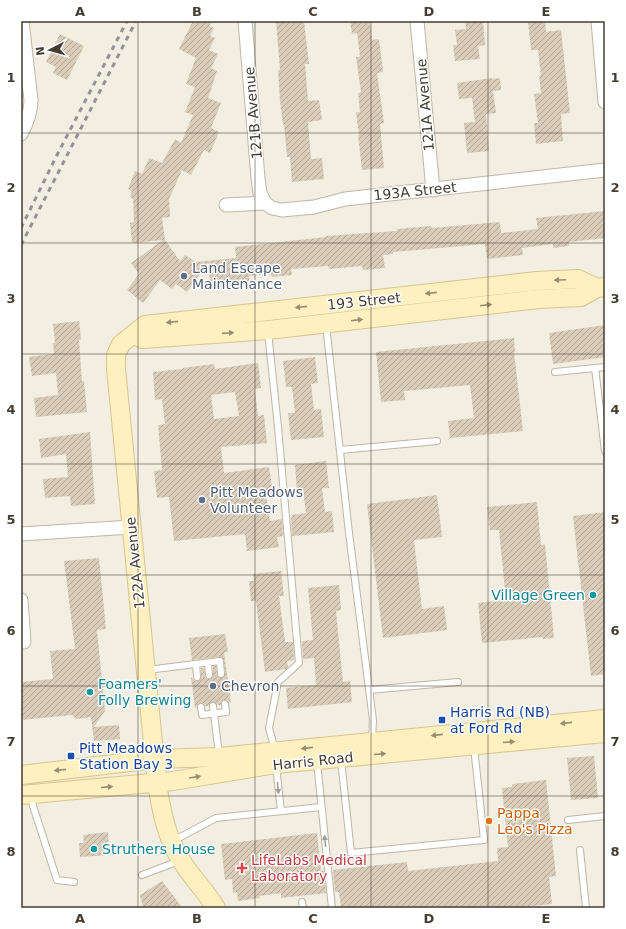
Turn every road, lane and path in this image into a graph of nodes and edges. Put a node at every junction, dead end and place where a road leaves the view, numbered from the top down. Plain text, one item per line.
1 (22, 21) edge
2 (245, 21) edge
3 (417, 21) edge
4 (598, 21) edge
5 (605, 102) edge
6 (21, 134) edge
7 (605, 170) edge
8 (432, 190) junction
9 (265, 203) junction
10 (226, 205) dead end
11 (601, 288) edge
12 (325, 324) junction
13 (268, 330) junction
14 (127, 340) junction
15 (605, 367) edge
16 (595, 368) junction
17 (555, 372) dead end
18 (437, 441) dead end
19 (340, 450) junction
20 (605, 450) edge
21 (131, 527) junction
22 (21, 534) edge
23 (21, 603) edge
24 (21, 642) edge
25 (208, 663) junction
26 (196, 664) junction
27 (146, 670) junction
28 (221, 674) dead end
29 (209, 675) dead end
30 (197, 677) dead end
31 (458, 682) dead end
32 (369, 690) junction
33 (225, 704) dead end
34 (213, 706) dead end
35 (201, 707) dead end
36 (214, 714) junction
37 (605, 719) edge
38 (605, 733) edge
39 (372, 742) junction
40 (474, 745) junction
41 (219, 757) junction
42 (276, 758) junction
43 (340, 758) junction
44 (155, 759) junction
45 (316, 760) junction
46 (21, 775) edge
47 (157, 783) junction
48 (26, 794) edge
49 (321, 807) junction
50 (281, 811) junction
51 (605, 816) edge
52 (568, 820) dead end
53 (171, 841) junction
54 (580, 850) dead end
55 (180, 860) junction
56 (142, 875) dead end
57 (74, 882) dead end
58 (216, 908) edge
59 (332, 908) edge
60 (586, 908) edge

1 - 6 street
2 - 9 street, 121B Avenue
3 - 8 street, 121A Avenue
4 - 5 street
7 - 8 street, 193A Street
8 - 9 street, 193A Street
9 - 10 street, 193A Street
12 -> 11 street, 193 Street
11 -> 14 street, 193 Street
12 - 13 street, 193 Street
12 - 19 lane
14 -> 13 street, 193 Street
13 - 42 lane
14 - 21 street, 122A Avenue
15 - 16 lane
16 - 17 lane
16 - 20 lane
18 - 19 lane
19 - 32 lane
21 - 22 street
21 - 27 street, 122A Avenue
23 - 24 street
25 - 26 lane
25 - 28 lane
25 - 29 lane
26 - 27 lane
26 - 30 lane
27 - 44 street, 122A Avenue
31 - 32 lane
32 - 39 lane
33 - 36 lane
34 - 36 lane
35 - 36 lane
36 - 41 lane
37 -> 39 street, Harris Road
40 -> 38 street, Harris Road
39 -> 42 street, Harris Road
43 -> 40 street, Harris Road
40 - 43 lane
41 - 42 street, Harris Road
41 - 44 street, Harris Road
42 - 45 street, Harris Road
47 -> 42 street, Harris Road
42 -> 50 lane
43 - 45 street, Harris Road
44 -> 46 street, Harris Road
44 - 47 street, 122A Avenue
45 - 49 lane
48 -> 47 street, Harris Road
47 - 53 street, 122A Avenue
48 - 57 lane
49 - 50 lane
59 -> 49 lane
50 - 53 lane
51 - 52 lane
53 - 55 street, 122A Avenue
54 - 60 lane
55 - 56 lane
55 - 58 street, 122A Avenue

